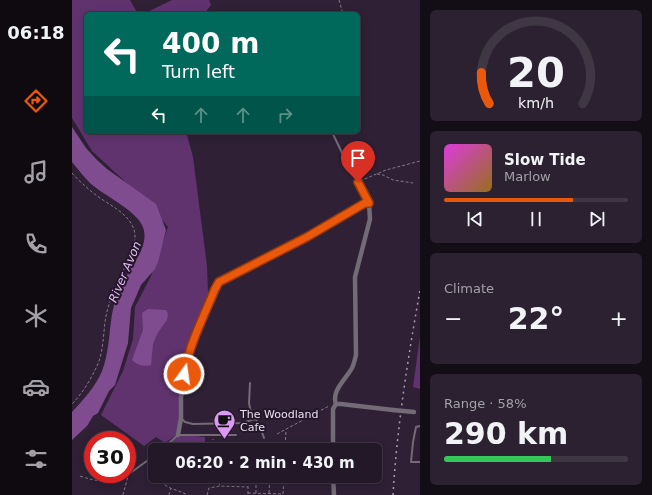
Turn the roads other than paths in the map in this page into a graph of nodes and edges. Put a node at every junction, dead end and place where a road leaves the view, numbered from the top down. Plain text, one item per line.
1 (333, 134) edge
2 (369, 203) junction
3 (250, 383) dead end
4 (336, 404) junction
5 (420, 413) edge
6 (181, 418) junction
7 (255, 418) junction
8 (420, 426) edge
9 (178, 434) junction
10 (236, 435) dead end
11 (264, 438) dead end
12 (168, 443) edge
13 (333, 443) edge
14 (148, 460) edge
15 (420, 462) edge
16 (136, 469) edge
17 (333, 483) edge
18 (334, 495) edge

1 - 2 lane
2 - 4 street
2 - 6 street
3 - 7 lane
4 - 5 street, bridge
4 - 13 street
6 - 7 lane
6 - 9 street
7 - 11 lane
8 - 15 lane
9 - 10 lane
9 - 12 lane
14 - 16 lane
17 - 18 street

